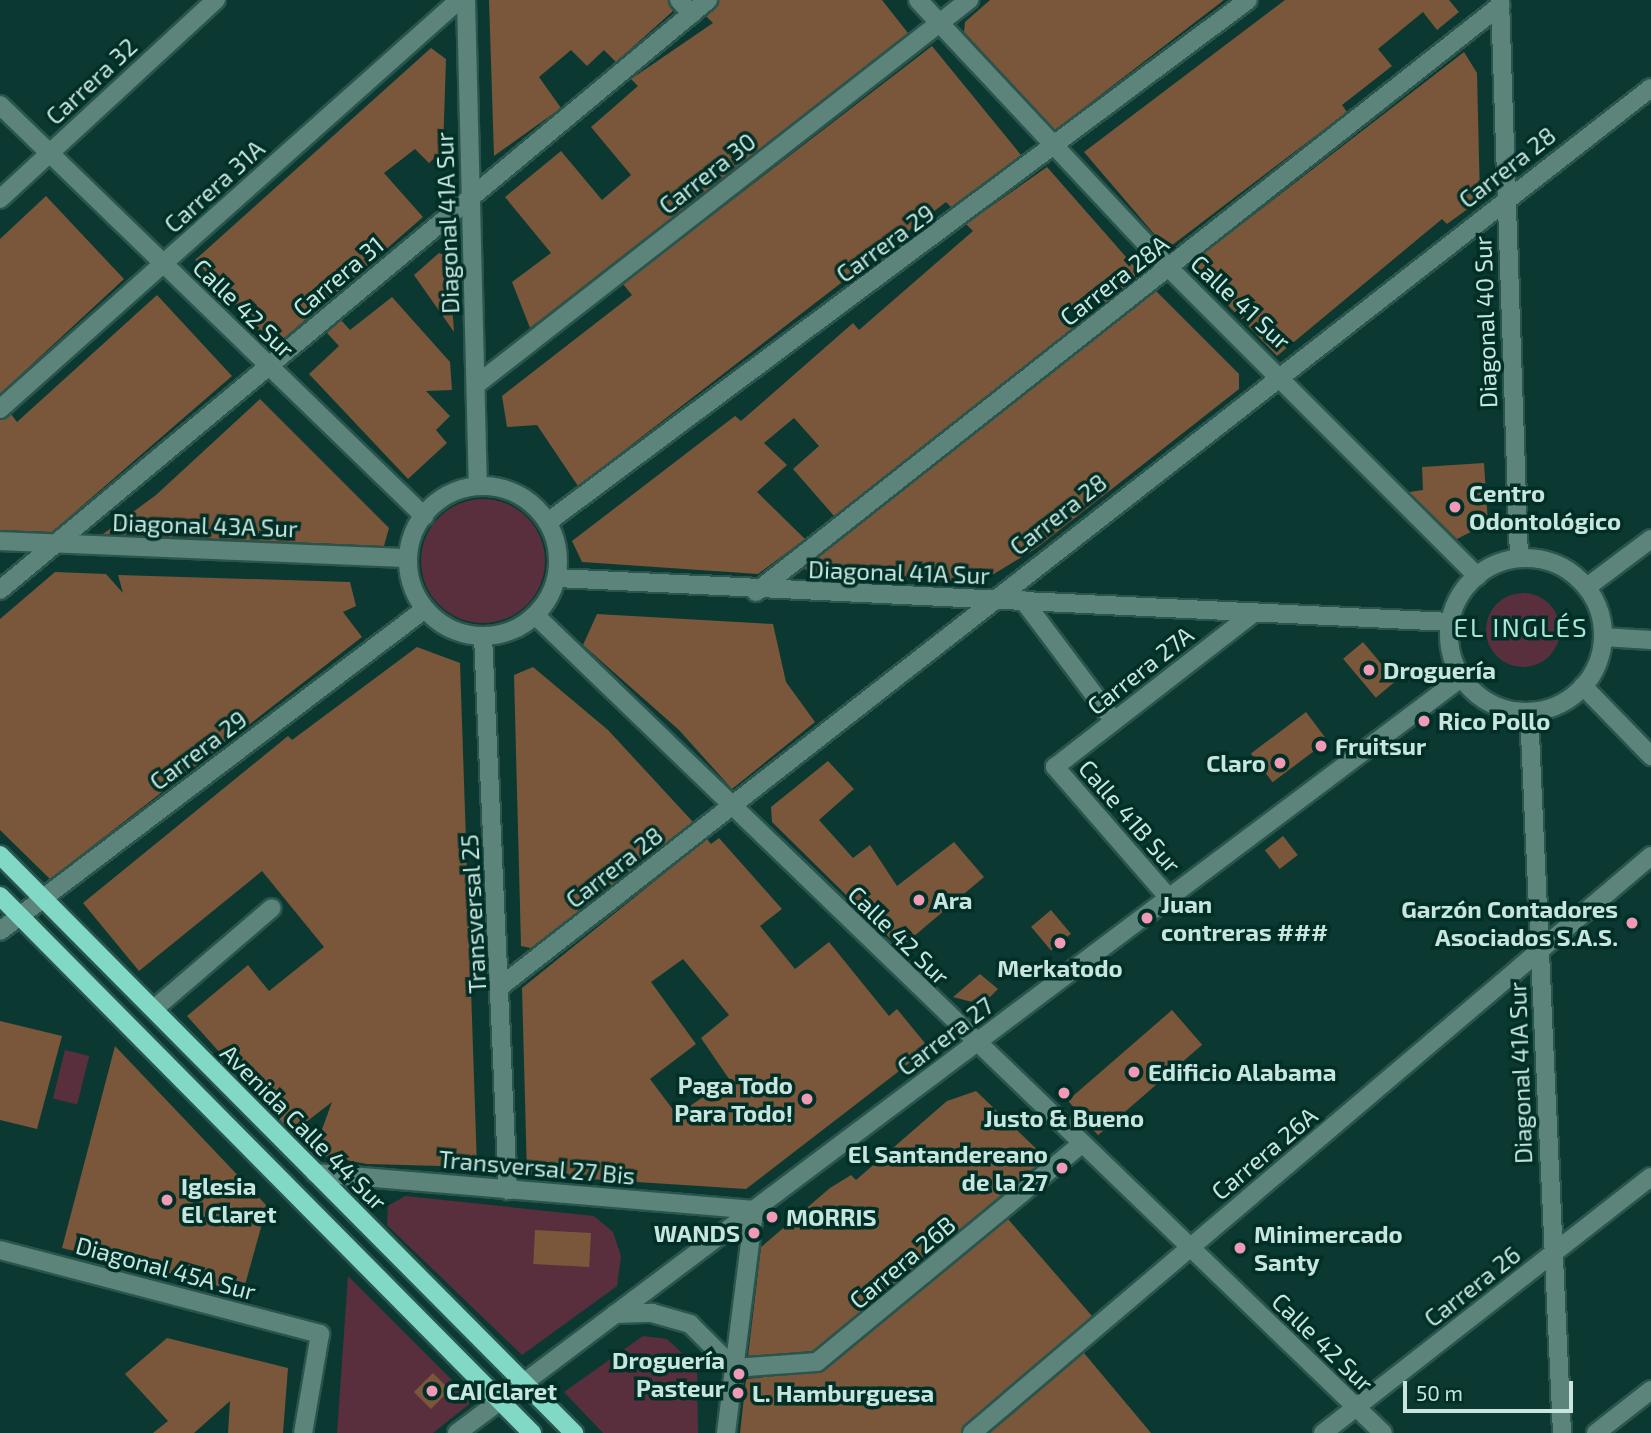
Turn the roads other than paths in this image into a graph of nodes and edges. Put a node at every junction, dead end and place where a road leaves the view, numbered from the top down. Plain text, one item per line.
1 (216, 0) edge
2 (459, 0) edge
3 (466, 0) edge
4 (678, 0) edge
5 (708, 0) edge
6 (918, 0) edge
7 (968, 0) edge
8 (1248, 0) edge
9 (1500, 3) edge
10 (692, 14) junction
11 (940, 23) junction
12 (1651, 88) edge
13 (0, 105) edge
14 (1056, 148) junction
15 (49, 153) junction
16 (471, 195) junction
17 (0, 199) edge
18 (1506, 199) junction
19 (163, 264) junction
20 (1169, 268) junction
21 (269, 366) junction
22 (1281, 373) junction
23 (475, 385) junction
24 (0, 409) edge
25 (478, 486) junction
26 (424, 516) junction
27 (548, 522) junction
28 (1651, 539) edge
29 (0, 541) edge
30 (57, 543) junction
31 (408, 558) junction
32 (1519, 558) junction
33 (1477, 576) junction
34 (557, 578) junction
35 (1587, 587) junction
36 (0, 590) edge
37 (756, 592) junction
38 (989, 599) junction
39 (1023, 600) junction
40 (425, 609) junction
41 (1255, 612) junction
42 (535, 615) junction
43 (1450, 622) junction
44 (483, 636) junction
45 (1603, 638) junction
46 (1651, 640) edge
47 (1461, 678) junction
48 (1583, 687) junction
49 (1528, 712) junction
50 (1115, 720) junction
51 (1651, 756) edge
52 (1055, 767) joint
53 (731, 806) junction
54 (0, 855) edge
55 (1651, 856) edge
56 (0, 896) edge
57 (1169, 898) junction
58 (43, 899) junction
59 (272, 908) dead end
60 (20, 916) junction
61 (0, 931) edge
62 (1539, 951) junction
63 (501, 986) junction
64 (154, 1009) junction
65 (975, 1043) junction
66 (1081, 1144) junction
67 (316, 1173) junction
68 (1651, 1177) edge
69 (508, 1190) junction
70 (754, 1209) junction
71 (1190, 1248) junction
72 (0, 1250) edge
73 (1554, 1253) junction
74 (615, 1314) junction
75 (734, 1368) junction
76 (524, 1383) junction
77 (1651, 1390) edge
78 (500, 1400) junction
79 (1356, 1407) junction
80 (303, 1433) edge
81 (457, 1433) edge
82 (532, 1433) edge
83 (573, 1433) edge
84 (726, 1433) edge
85 (972, 1433) edge
86 (1323, 1433) edge
87 (1383, 1433) edge
88 (1562, 1433) edge
89 (1596, 1433) edge

1 - 15 street, Carrera 32
2 - 19 street, Carrera 31A
3 - 16 street, Diagonal 41A Sur
4 - 10 street
5 - 10 street, Carrera 31
6 - 11 street, Calle 41 Sur
7 - 11 street, Carrera 30
8 - 14 street, Carrera 29
9 - 18 street, Diagonal 40 Sur
9 - 20 street, Carrera 28A
10 - 16 street, Carrera 31
11 - 14 street, Calle 41 Sur
11 - 23 street, Carrera 30
12 - 18 street, Carrera 28
13 - 15 street, Calle 42 Sur
14 - 20 street, Calle 41 Sur
14 - 27 street, Carrera 29
15 - 17 street, Carrera 32
15 - 19 street, Calle 42 Sur
16 - 21 street, Carrera 31
16 - 23 street, Diagonal 41A Sur
18 - 22 street, Carrera 28
18 - 32 street, Diagonal 40 Sur
19 - 21 street, Calle 42 Sur
19 - 24 street, Carrera 31A
20 - 22 street, Calle 41 Sur
20 - 37 street, Carrera 28A
21 - 26 street, Calle 42 Sur
21 - 30 street, Carrera 31
22 - 33 street, Calle 41 Sur
22 - 38 street, Carrera 28
23 - 25 street, Diagonal 41A Sur
25 - 26 street
25 - 27 street
26 - 31 street
27 - 34 street
28 - 35 street
29 - 30 street, Diagonal 43A Sur
30 - 31 street, Diagonal 43A Sur
30 - 36 street, Carrera 31
31 - 40 street
32 - 33 street
32 - 35 street
33 - 43 street
34 - 37 street, Diagonal 41A Sur
34 - 42 street
35 - 45 street
37 - 38 street, Diagonal 41A Sur
38 - 39 street, Diagonal 41A Sur
38 - 53 street, Carrera 28
39 - 41 street, Diagonal 41A Sur
39 - 50 street
40 - 44 street
40 - 58 street, Carrera 29
41 - 43 street, Diagonal 41A Sur
41 - 50 street, Carrera 27A
42 - 44 street
42 - 53 street, Calle 42 Sur
43 - 47 street
44 - 63 street, Transversal 25
45 - 46 street
45 - 48 street
47 - 49 street
47 - 57 street, Carrera 27
48 - 49 street
48 - 51 street
49 - 62 street, Diagonal 41A Sur
50 - 52 street, Carrera 27A
52 - 57 street, Calle 41B Sur
53 - 63 street, Carrera 28
53 - 65 street, Calle 42 Sur
54 - 58 main road, Avenida Calle 44 Sur
55 - 62 street, Carrera 26A
56 - 60 main road
57 - 65 street, Carrera 27
58 - 60 street, Carrera 29
58 - 64 main road, Avenida Calle 44 Sur
59 - 64 street
60 - 61 street, Carrera 29
60 - 78 main road
62 - 71 street, Carrera 26A
62 - 73 street, Diagonal 41A Sur
63 - 69 street, Transversal 25
64 - 67 main road, Avenida Calle 44 Sur
65 - 66 street, Calle 42 Sur
65 - 70 street, Carrera 27
66 - 71 street, Calle 42 Sur
66 - 75 street, Carrera 26B
67 - 69 street, Transversal 27 Bis
67 - 76 main road, Avenida Calle 44 Sur
68 - 73 street, Carrera 26
69 - 70 street, Transversal 27 Bis
70 - 74 street, Carrera 27
70 - 75 street
71 - 79 street, Calle 42 Sur
71 - 85 street, Carrera 26A
72 - 80 street, Diagonal 45A Sur
73 - 79 street, Carrera 26
73 - 88 street, Diagonal 41A Sur
74 - 75 street
74 - 76 street, Carrera 27
75 - 84 street
76 - 78 street, Carrera 27
76 - 83 main road, Avenida Calle 44 Sur
77 - 89 street
78 - 81 street, Carrera 27
78 - 82 main road
79 - 86 street, Carrera 26
79 - 87 street, Calle 42 Sur

